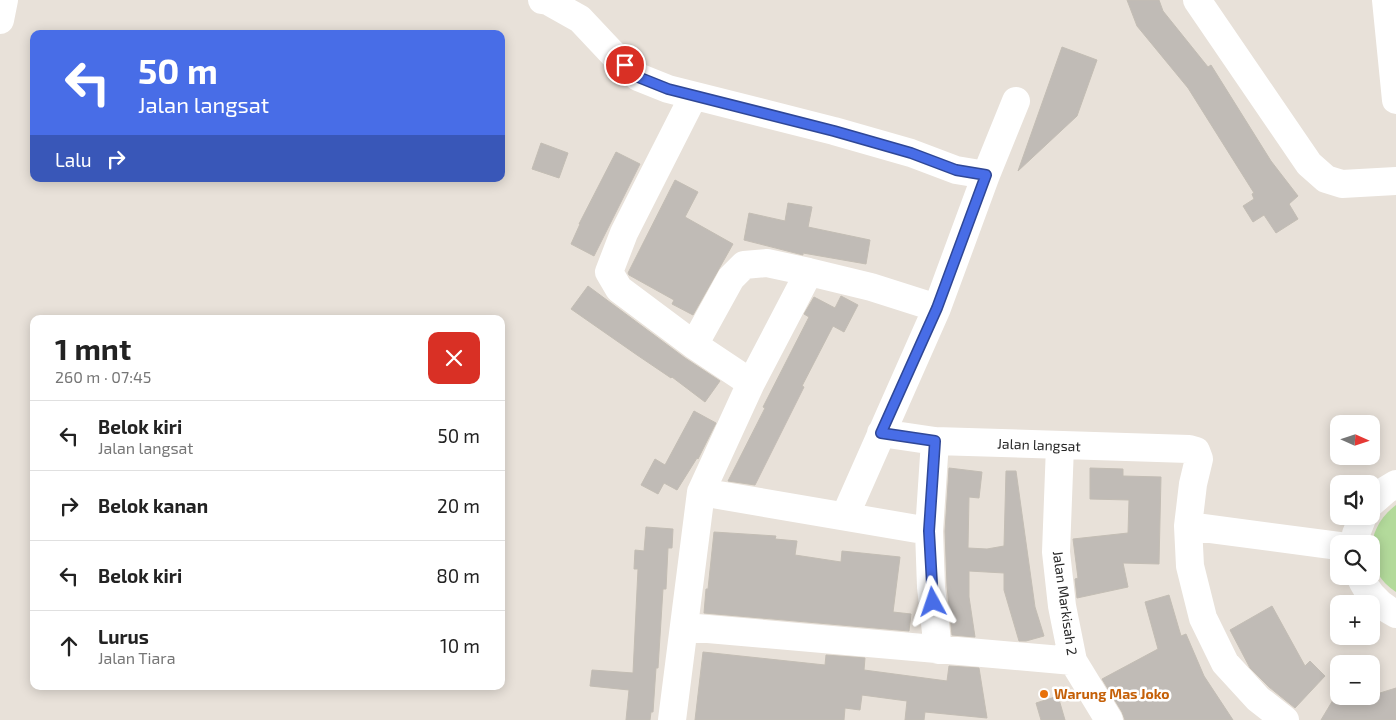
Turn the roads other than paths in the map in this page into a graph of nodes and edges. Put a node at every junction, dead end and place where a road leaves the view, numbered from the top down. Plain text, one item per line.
1 (4, 0) edge
2 (542, 0) edge
3 (1197, 0) edge
4 (1386, 0) edge
5 (0, 20) edge
6 (693, 97) junction
7 (1396, 100) edge
8 (1016, 101) dead end
9 (986, 175) junction
10 (1396, 181) edge
11 (809, 272) junction
12 (937, 308) junction
13 (694, 345) junction
14 (751, 382) junction
15 (881, 433) junction
16 (935, 441) junction
17 (1060, 446) junction
18 (1396, 484) edge
19 (701, 492) junction
20 (1380, 495) edge
21 (845, 516) junction
22 (1188, 526) junction
23 (929, 531) junction
24 (1330, 545) edge
25 (1365, 585) edge
26 (1396, 614) edge
27 (685, 626) junction
28 (938, 650) junction
29 (1073, 662) junction
30 (672, 720) edge
31 (1109, 720) edge
32 (1285, 720) edge

1 - 5 street
2 - 6 street
3 - 10 street
4 - 7 street
6 - 9 street
6 - 13 street
8 - 9 street
9 - 12 street
11 - 12 street
11 - 13 street
11 - 14 street
12 - 15 street
13 - 14 street
14 - 19 street
15 - 16 street, Jalan langsat
15 - 21 street
16 - 17 street, Jalan langsat
16 - 23 street
17 - 22 street, Jalan langsat
17 - 29 street, Jalan Markisah 2
18 - 20 street
19 - 21 street
19 - 27 street
21 - 23 street
22 - 24 street
22 - 32 street
23 - 28 street
25 - 26 street
27 - 28 street
27 - 30 street
28 - 29 street
29 - 31 street, Jalan Markisah 2

